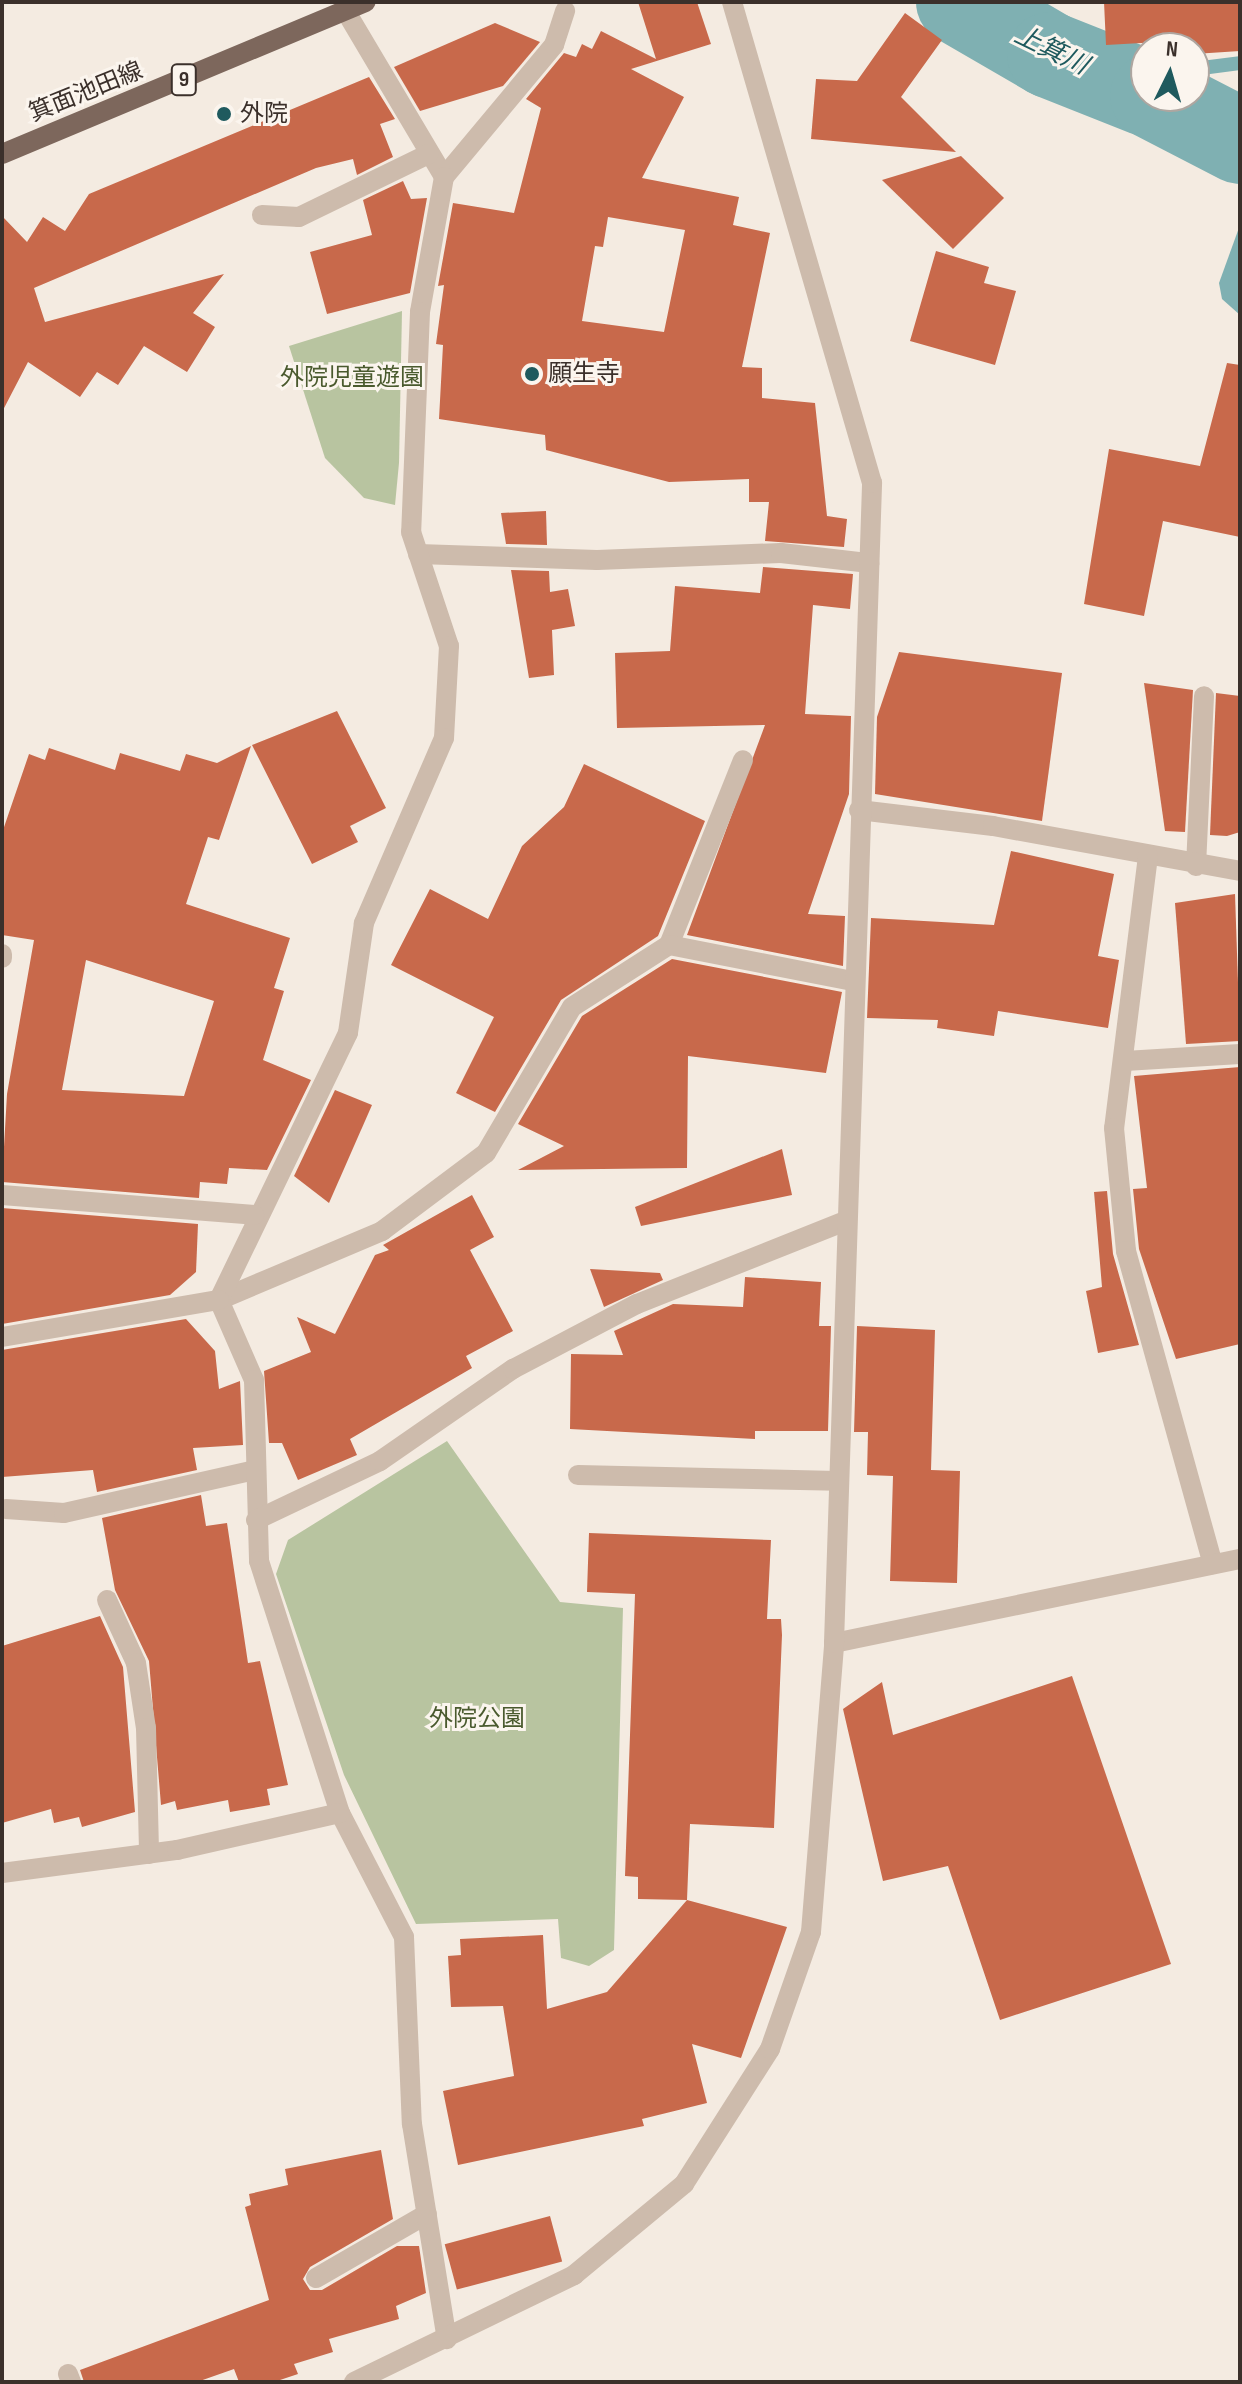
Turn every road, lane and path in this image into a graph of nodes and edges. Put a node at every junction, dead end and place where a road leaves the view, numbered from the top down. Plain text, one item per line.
1 (365, 2) edge
2 (732, 2) edge
3 (345, 10) junction
4 (565, 11) dead end
5 (2, 154) edge
6 (429, 154) junction
7 (444, 177) junction
8 (262, 215) dead end
9 (418, 554) junction
10 (869, 563) junction
11 (1204, 696) dead end
12 (743, 760) dead end
13 (859, 810) junction
14 (1148, 856) junction
15 (1196, 866) junction
16 (1240, 871) edge
17 (669, 945) junction
18 (852, 981) junction
19 (1240, 1054) edge
20 (1125, 1061) junction
21 (2, 1195) edge
22 (254, 1215) junction
23 (843, 1222) junction
24 (219, 1300) junction
25 (2, 1337) edge
26 (255, 1470) junction
27 (578, 1475) dead end
28 (837, 1481) junction
29 (6, 1509) dead end
30 (256, 1520) junction
31 (1240, 1561) edge
32 (1213, 1564) junction
33 (107, 1600) dead end
34 (834, 1643) junction
35 (340, 1813) junction
36 (149, 1854) junction
37 (2, 1873) edge
38 (427, 2214) junction
39 (316, 2278) dead end
40 (447, 2339) junction
41 (354, 2382) edge

1 - 3 main road, 箕面池田線 / 9
2 - 10 street
3 - 5 main road, 箕面池田線 / 9
3 - 6 street
4 - 7 street
6 - 7 street
6 - 8 street
7 - 9 street
9 - 10 street
9 - 22 street
10 - 13 street
11 - 15 street
12 - 17 street
13 - 14 street
13 - 18 street
14 - 15 street
14 - 20 street
15 - 16 street
17 - 18 street
17 - 24 street
18 - 23 street
19 - 20 street
20 - 32 street
21 - 22 street
22 - 24 street
23 - 28 street
23 - 30 street
24 - 25 street
24 - 26 street
26 - 29 street
26 - 30 street
27 - 28 street
28 - 34 street
30 - 35 street
31 - 32 street
32 - 34 street
33 - 36 street
34 - 40 street
35 - 36 street
35 - 38 street
36 - 37 street
38 - 39 street
38 - 40 street
40 - 41 street

